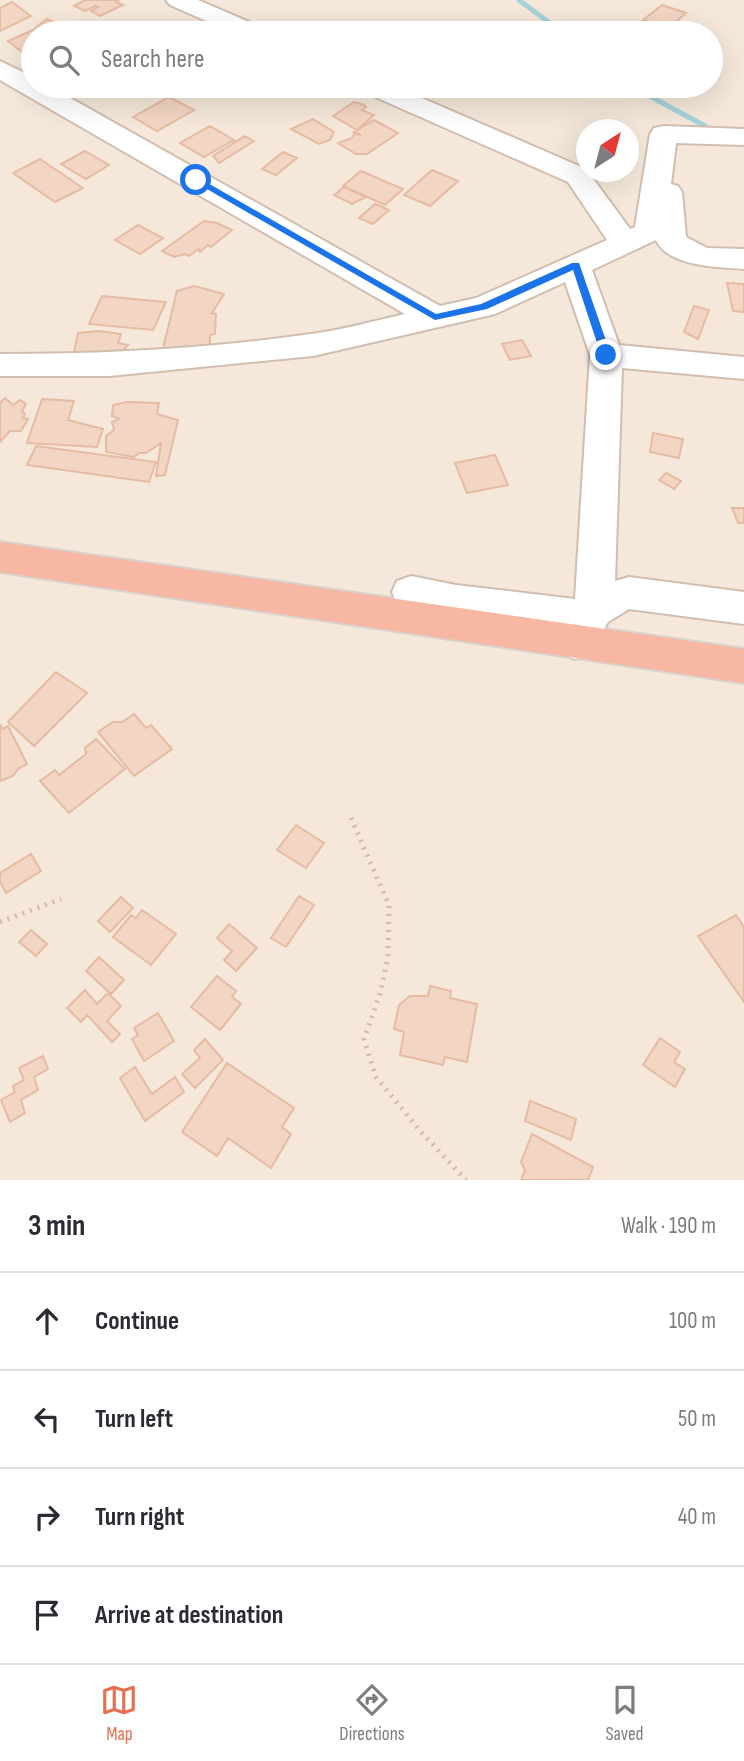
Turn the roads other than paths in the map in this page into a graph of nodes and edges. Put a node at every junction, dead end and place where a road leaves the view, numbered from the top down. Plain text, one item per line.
1 (178, 0) edge
2 (226, 21) edge
3 (0, 69) edge
4 (21, 81) edge
5 (51, 98) edge
6 (400, 98) edge
7 (664, 134) junction
8 (744, 137) edge
9 (624, 243) junction
10 (744, 259) edge
11 (575, 265) junction
12 (435, 317) junction
13 (606, 355) junction
14 (0, 365) edge
15 (744, 368) edge
16 (0, 557) edge
17 (411, 592) dead end
18 (744, 608) edge
19 (585, 626) junction
20 (744, 666) edge

1 - 2 street
3 - 4 street
5 - 12 street
6 - 9 street
7 - 8 street
7 - 9 street
7 - 10 street
9 - 11 street
11 - 12 street
11 - 13 street
12 - 14 street
13 - 15 street
13 - 19 street
16 - 19 highway
17 - 19 street
18 - 19 street
19 - 20 highway

